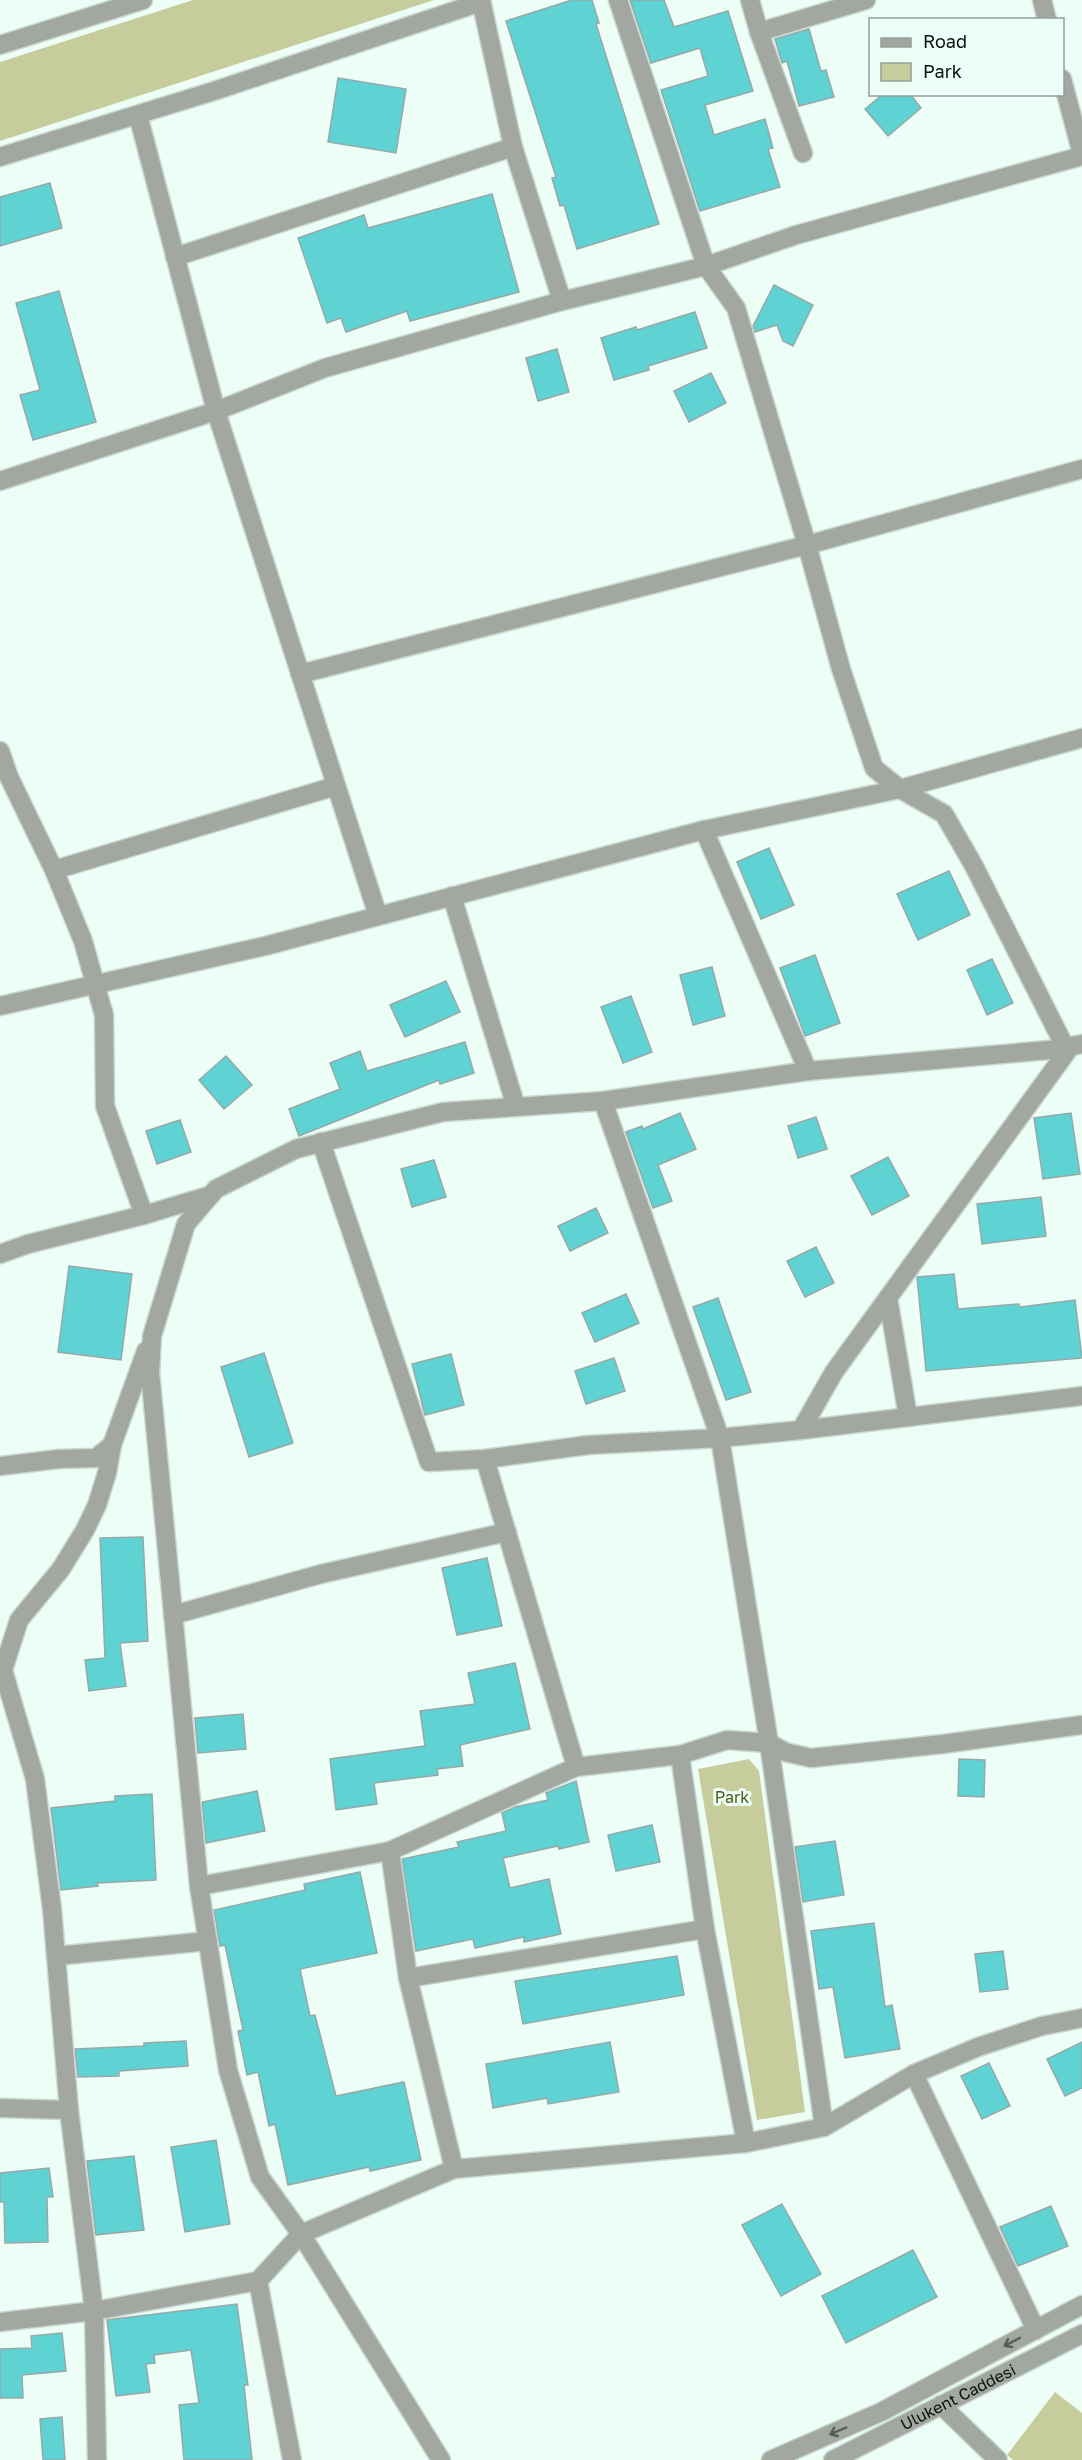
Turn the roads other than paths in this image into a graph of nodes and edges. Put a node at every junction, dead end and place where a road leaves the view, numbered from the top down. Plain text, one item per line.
1 (143, 0) edge
2 (618, 0) edge
3 (750, 0) edge
4 (866, 0) edge
5 (1042, 0) edge
6 (481, 1) edge
7 (1046, 18) edge
8 (759, 32) junction
9 (0, 45) edge
10 (1064, 87) edge
11 (138, 115) junction
12 (513, 147) junction
13 (803, 153) dead end
14 (1082, 155) edge
15 (0, 157) edge
16 (175, 257) junction
17 (706, 266) junction
18 (562, 301) junction
19 (216, 411) junction
20 (1082, 469) edge
21 (0, 481) edge
22 (807, 545) junction
23 (300, 674) junction
24 (1082, 738) edge
25 (0, 751) edge
26 (336, 786) junction
27 (900, 789) junction
28 (704, 830) junction
29 (54, 870) junction
30 (452, 896) junction
31 (378, 916) junction
32 (95, 983) junction
33 (0, 1006) edge
34 (1073, 1046) edge
35 (808, 1071) junction
36 (603, 1101) junction
37 (516, 1107) junction
38 (321, 1142) junction
39 (211, 1195) junction
40 (144, 1215) junction
41 (0, 1254) edge
42 (888, 1298) junction
43 (152, 1335) junction
44 (1082, 1396) edge
45 (908, 1417) junction
46 (801, 1430) junction
47 (720, 1438) junction
48 (112, 1445) junction
49 (485, 1458) junction
50 (0, 1466) edge
51 (507, 1532) junction
52 (173, 1615) junction
53 (1, 1672) edge
54 (1082, 1725) edge
55 (769, 1743) junction
56 (680, 1755) junction
57 (576, 1767) junction
58 (390, 1851) junction
59 (199, 1886) junction
60 (705, 1929) junction
61 (207, 1941) junction
62 (56, 1956) junction
63 (408, 1978) junction
64 (1082, 2018) edge
65 (914, 2074) junction
66 (0, 2108) edge
67 (69, 2110) junction
68 (824, 2127) junction
69 (746, 2144) junction
70 (454, 2169) junction
71 (301, 2234) junction
72 (258, 2281) junction
73 (1082, 2305) edge
74 (94, 2311) junction
75 (0, 2322) edge
76 (1036, 2330) junction
77 (1079, 2340) edge
78 (941, 2405) junction
79 (97, 2460) edge
80 (292, 2460) edge
81 (441, 2460) edge
82 (771, 2460) edge
83 (832, 2460) edge
84 (998, 2460) edge

1 - 9 street
2 - 17 street
3 - 8 street
4 - 8 street
5 - 7 street
6 - 11 street
6 - 12 street
8 - 13 street
10 - 14 street
11 - 15 street
11 - 16 street
12 - 16 street
12 - 18 street
14 - 17 street
16 - 19 street
17 - 18 street
17 - 22 street
18 - 19 street
19 - 21 street
19 - 23 street
20 - 22 street
22 - 23 street
22 - 27 street
23 - 26 street
24 - 27 street
25 - 29 street
26 - 29 street
26 - 31 street
27 - 28 street
27 - 34 street
28 - 30 street
28 - 35 street
29 - 32 street
30 - 31 street
30 - 37 street
31 - 32 street
32 - 33 street
32 - 40 street
34 - 35 street
34 - 42 street
35 - 36 street
36 - 37 street
36 - 47 street
37 - 38 street
38 - 39 street
38 - 49 street
39 - 40 street
39 - 43 street
40 - 41 street
42 - 45 street
42 - 46 street
43 - 48 street
43 - 52 street
44 - 45 street
45 - 46 street
46 - 47 street
47 - 49 street
47 - 55 street
48 - 50 street
48 - 53 street
49 - 51 street
51 - 52 street
51 - 57 street
52 - 59 street
53 - 62 street
54 - 55 street
55 - 56 street
55 - 68 street
56 - 57 street
56 - 60 street
57 - 58 street
58 - 59 street
58 - 63 street
59 - 61 street
60 - 63 street
60 - 69 street
61 - 62 street
61 - 71 street
62 - 67 street
63 - 70 street
64 - 65 street
65 - 68 street
65 - 76 street
66 - 67 street
67 - 74 street
68 - 69 street
69 - 70 street
70 - 71 street
71 - 72 street
71 - 81 street
72 - 74 street
72 - 80 street
73 - 76 street
74 - 75 street
74 - 79 street
76 -> 82 street
77 - 78 street, Ulukent Caddesi
78 - 83 street, Ulukent Caddesi
78 - 84 street

